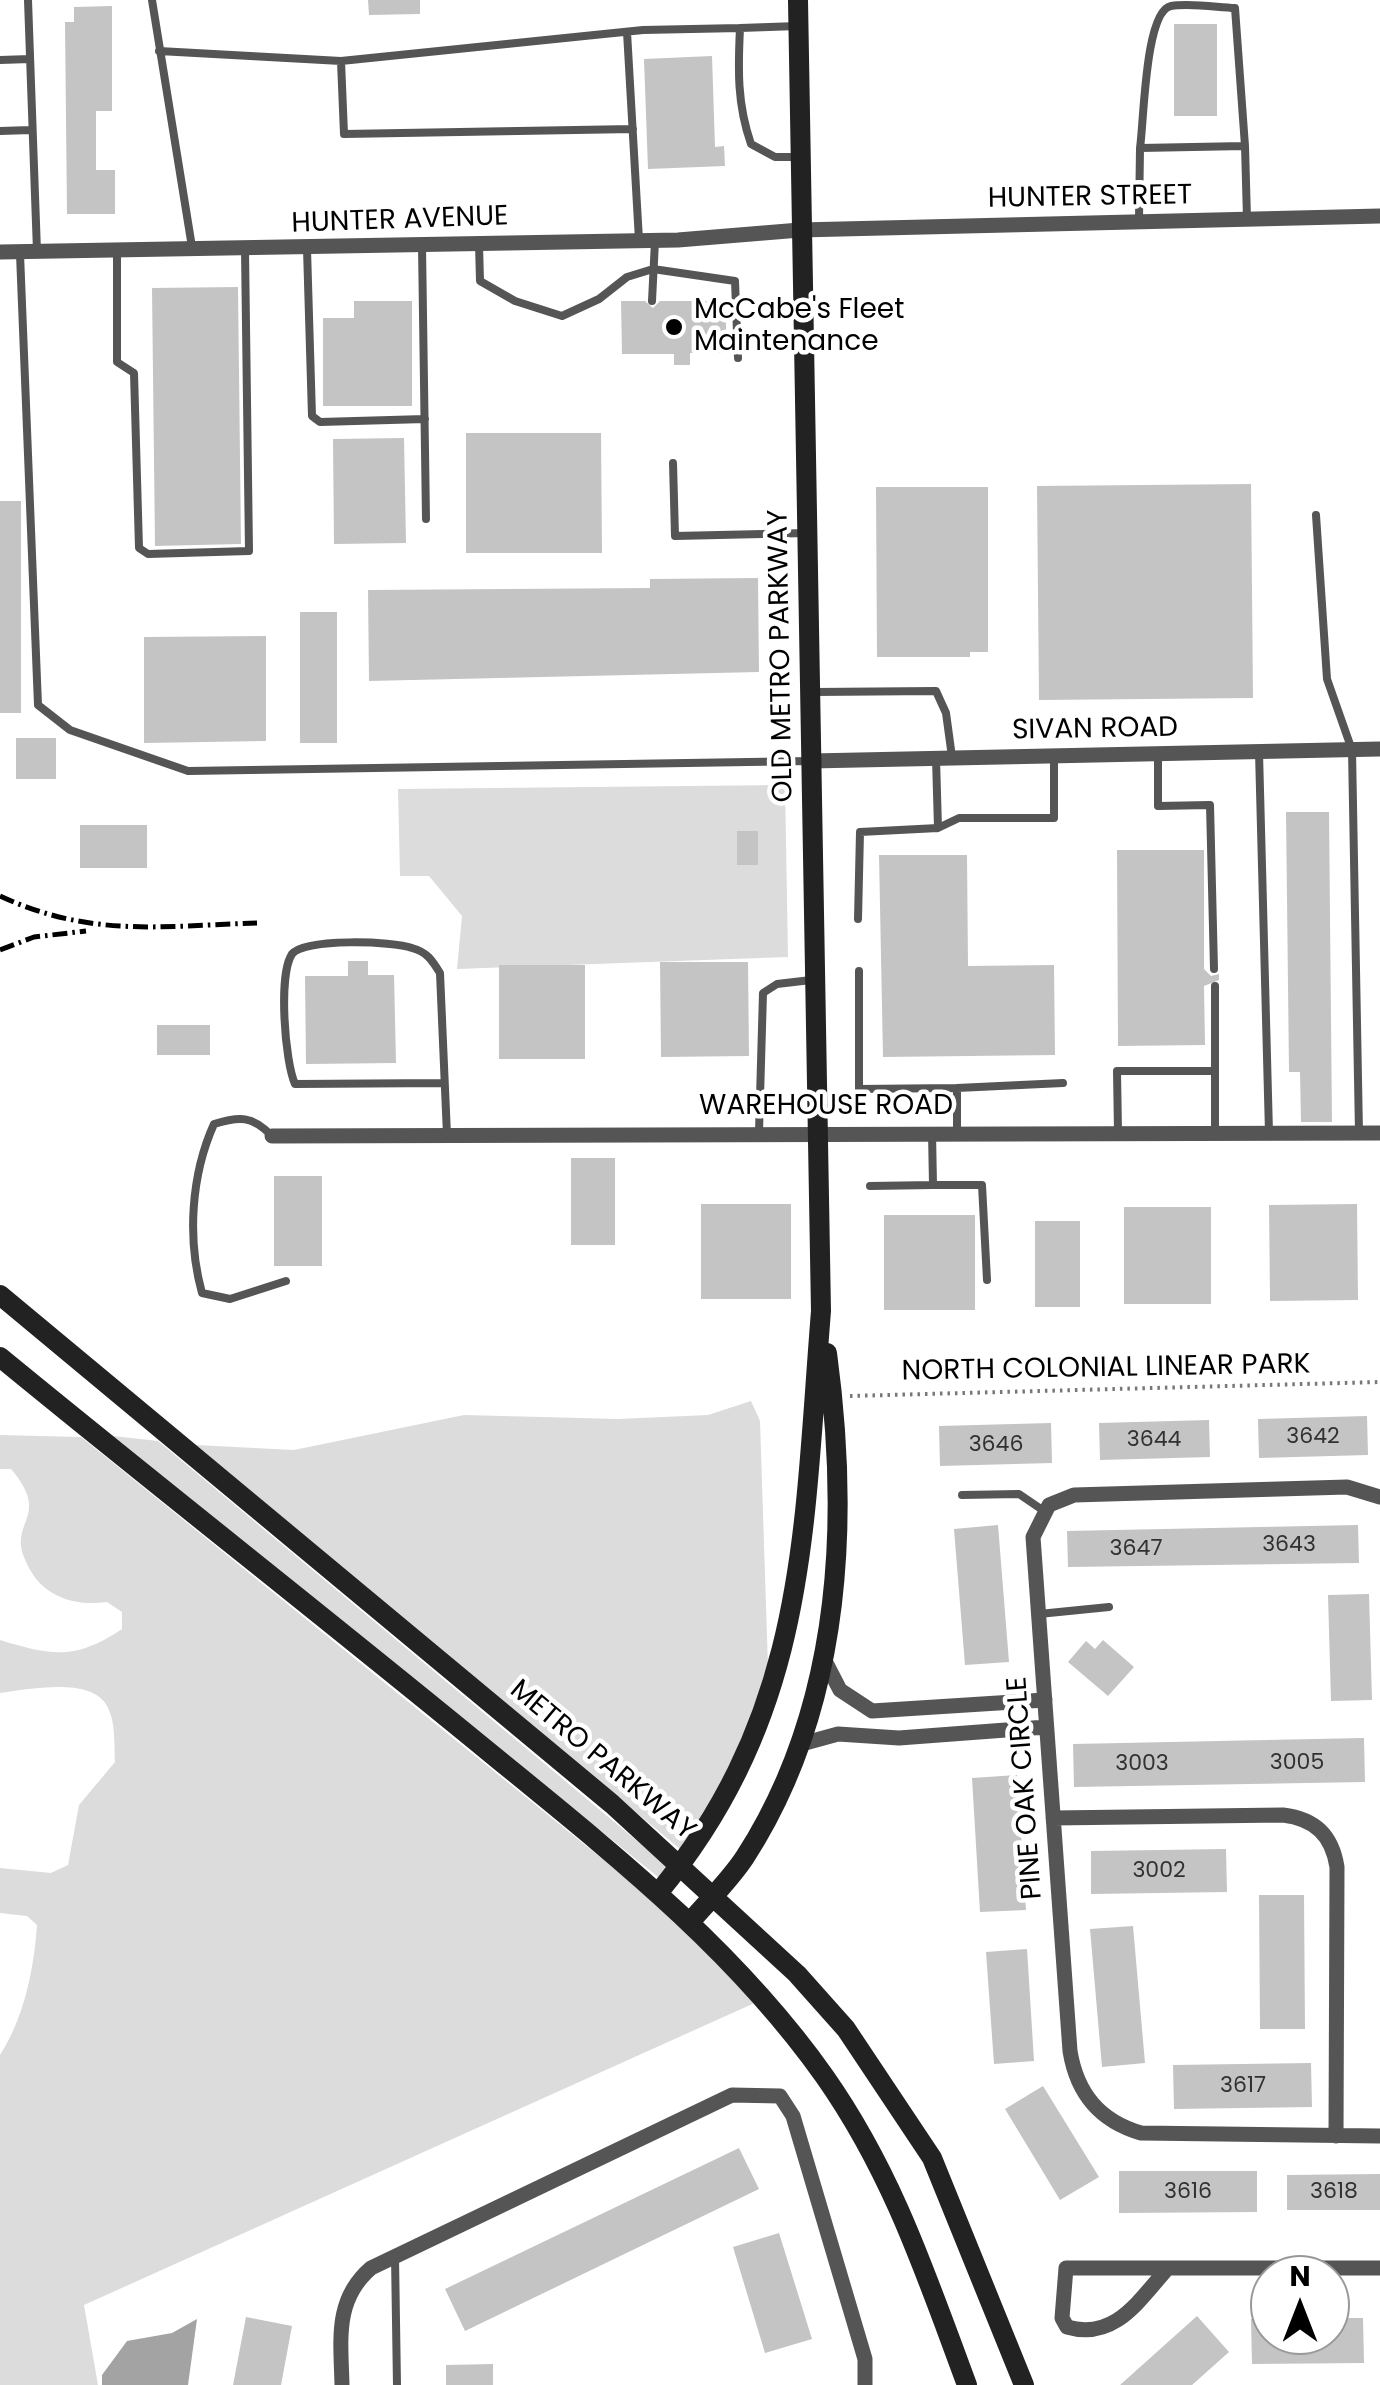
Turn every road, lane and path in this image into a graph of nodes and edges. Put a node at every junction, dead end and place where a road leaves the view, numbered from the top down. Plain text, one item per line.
1 (28, 0) edge
2 (152, 0) edge
3 (798, 0) edge
4 (798, 26) junction
5 (740, 28) junction
6 (628, 32) junction
7 (159, 50) junction
8 (30, 59) junction
9 (0, 60) edge
10 (342, 60) junction
11 (633, 129) junction
12 (31, 130) junction
13 (0, 132) edge
14 (1245, 146) junction
15 (1140, 148) junction
16 (800, 157) junction
17 (1380, 216) edge
18 (1247, 219) junction
19 (1139, 221) junction
20 (800, 230) junction
21 (647, 240) junction
22 (479, 244) junction
23 (422, 246) junction
24 (307, 249) junction
25 (244, 250) junction
26 (28, 251) junction
27 (118, 251) junction
28 (192, 251) junction
29 (0, 252) edge
30 (653, 269) junction
31 (652, 301) dead end
32 (738, 358) dead end
33 (425, 419) junction
34 (673, 463) dead end
35 (1316, 516) dead end
36 (426, 519) dead end
37 (806, 533) junction
38 (810, 692) junction
39 (1380, 749) edge
40 (1352, 750) junction
41 (1259, 752) junction
42 (1158, 754) junction
43 (1054, 756) junction
44 (944, 758) junction
45 (811, 761) junction
46 (938, 828) junction
47 (858, 920) dead end
48 (1214, 969) dead end
49 (859, 971) dead end
50 (816, 980) junction
51 (1214, 986) dead end
52 (1215, 1071) junction
53 (444, 1083) junction
54 (1064, 1083) dead end
55 (957, 1088) junction
56 (759, 1132) junction
57 (819, 1132) junction
58 (932, 1132) junction
59 (957, 1132) junction
60 (1118, 1132) junction
61 (1215, 1132) junction
62 (1269, 1132) junction
63 (1358, 1133) junction
64 (1380, 1133) edge
65 (446, 1135) junction
66 (272, 1136) joint
67 (933, 1184) junction
68 (870, 1186) dead end
69 (987, 1280) dead end
70 (286, 1282) dead end
71 (0, 1295) edge
72 (822, 1311) junction
73 (0, 1357) edge
74 (1380, 1382) edge
75 (833, 1396) junction
76 (809, 1480) junction
77 (962, 1494) dead end
78 (1380, 1497) edge
79 (1044, 1511) junction
80 (838, 1544) junction
81 (1109, 1607) dead end
82 (1037, 1614) junction
83 (824, 1661) junction
84 (1045, 1700) junction
85 (982, 1704) junction
86 (872, 1711) junction
87 (1046, 1727) junction
88 (984, 1731) junction
89 (874, 1736) junction
90 (798, 1745) junction
91 (1053, 1818) junction
92 (682, 1864) junction
93 (659, 1892) junction
94 (712, 1897) junction
95 (691, 1921) junction
96 (1336, 2136) junction
97 (1380, 2136) edge
98 (395, 2256) junction
99 (1168, 2268) junction
100 (1380, 2268) edge
101 (342, 2385) edge
102 (398, 2385) edge
103 (865, 2385) edge
104 (967, 2385) edge
105 (1024, 2385) edge

1 - 8 lane
2 - 7 lane
3 - 4 main road, OLD METRO PARKWAY
4 - 5 lane
4 - 16 main road, OLD METRO PARKWAY
5 - 6 lane
5 - 16 lane
6 - 10 lane
6 - 11 lane
7 - 10 lane
7 - 28 lane
8 - 9 lane
8 - 12 lane
10 - 11 lane
11 - 21 lane
12 - 13 lane
12 - 26 lane
14 - 15 lane
14 - 15 lane
14 - 18 lane
15 - 19 lane
16 - 20 main road, OLD METRO PARKWAY
17 - 18 street, HUNTER STREET
18 - 19 street, HUNTER STREET
19 - 20 street, HUNTER STREET
20 - 21 street, HUNTER AVENUE
20 - 37 main road, OLD METRO PARKWAY
21 - 22 street, HUNTER AVENUE
21 - 30 lane
22 - 23 street, HUNTER AVENUE
22 - 30 lane
23 - 24 street, HUNTER AVENUE
23 - 33 lane
24 - 25 street, HUNTER AVENUE
24 - 33 lane
25 - 27 lane
25 - 28 street, HUNTER AVENUE
26 - 27 street, HUNTER AVENUE
26 - 29 street, HUNTER AVENUE
26 - 45 lane
27 - 28 street, HUNTER AVENUE
30 - 31 lane
30 - 32 lane
33 - 36 lane
34 - 37 lane
35 - 40 lane
37 - 38 main road, OLD METRO PARKWAY
38 - 44 lane
38 - 45 main road, OLD METRO PARKWAY
39 - 40 street, SIVAN ROAD
40 - 41 street, SIVAN ROAD
40 - 63 lane
41 - 42 street, SIVAN ROAD
41 - 62 lane
42 - 43 street, SIVAN ROAD
42 - 48 lane
43 - 44 street, SIVAN ROAD
43 - 46 lane
44 - 45 street, SIVAN ROAD
44 - 46 lane
45 - 50 main road, OLD METRO PARKWAY
46 - 47 lane
49 - 55 lane
50 - 56 lane
50 - 57 main road, OLD METRO PARKWAY
51 - 52 lane
52 - 60 lane
52 - 61 lane
53 - 53 lane
53 - 65 lane
54 - 55 lane
55 - 59 lane
56 - 57 street, WAREHOUSE ROAD
56 - 65 street, WAREHOUSE ROAD
57 - 58 street, WAREHOUSE ROAD
57 - 72 main road, OLD METRO PARKWAY
58 - 59 street, WAREHOUSE ROAD
58 - 67 lane
59 - 60 street, WAREHOUSE ROAD
60 - 61 street, WAREHOUSE ROAD
61 - 62 street, WAREHOUSE ROAD
62 - 63 street, WAREHOUSE ROAD
63 - 64 street, WAREHOUSE ROAD
65 - 66 street, WAREHOUSE ROAD
66 - 70 lane
67 - 68 lane
67 - 69 lane
71 - 92 main road, METRO PARKWAY
72 - 75 main road, OLD METRO PARKWAY
72 - 76 main road, OLD METRO PARKWAY
73 - 93 main road
74 - 75 path, NORTH COLONIAL LINEAR PARK
75 - 80 main road, OLD METRO PARKWAY
76 - 80 main road
76 - 92 main road, OLD METRO PARKWAY
77 - 79 lane
78 - 79 street
79 - 82 street, PINE OAK CIRCLE
80 - 83 main road, OLD METRO PARKWAY
81 - 82 lane
82 - 84 street, PINE OAK CIRCLE
83 - 86 street
83 - 90 main road, OLD METRO PARKWAY
84 - 85 street
84 - 87 street, PINE OAK CIRCLE
85 - 86 street
85 - 88 street
86 - 89 street
87 - 88 street
87 - 91 street, PINE OAK CIRCLE
88 - 89 street
89 - 90 street
90 - 94 main road, OLD METRO PARKWAY
91 - 96 street, PINE OAK CIRCLE
91 - 96 street
92 - 93 main road, OLD METRO PARKWAY
92 - 94 main road, METRO PARKWAY
93 - 95 main road
94 - 95 main road, OLD METRO PARKWAY
94 - 105 main road, METRO PARKWAY
95 - 104 main road
96 - 97 street, PINE OAK CIRCLE
98 - 101 street
98 - 102 lane
98 - 103 street
99 - 99 street
99 - 100 street

